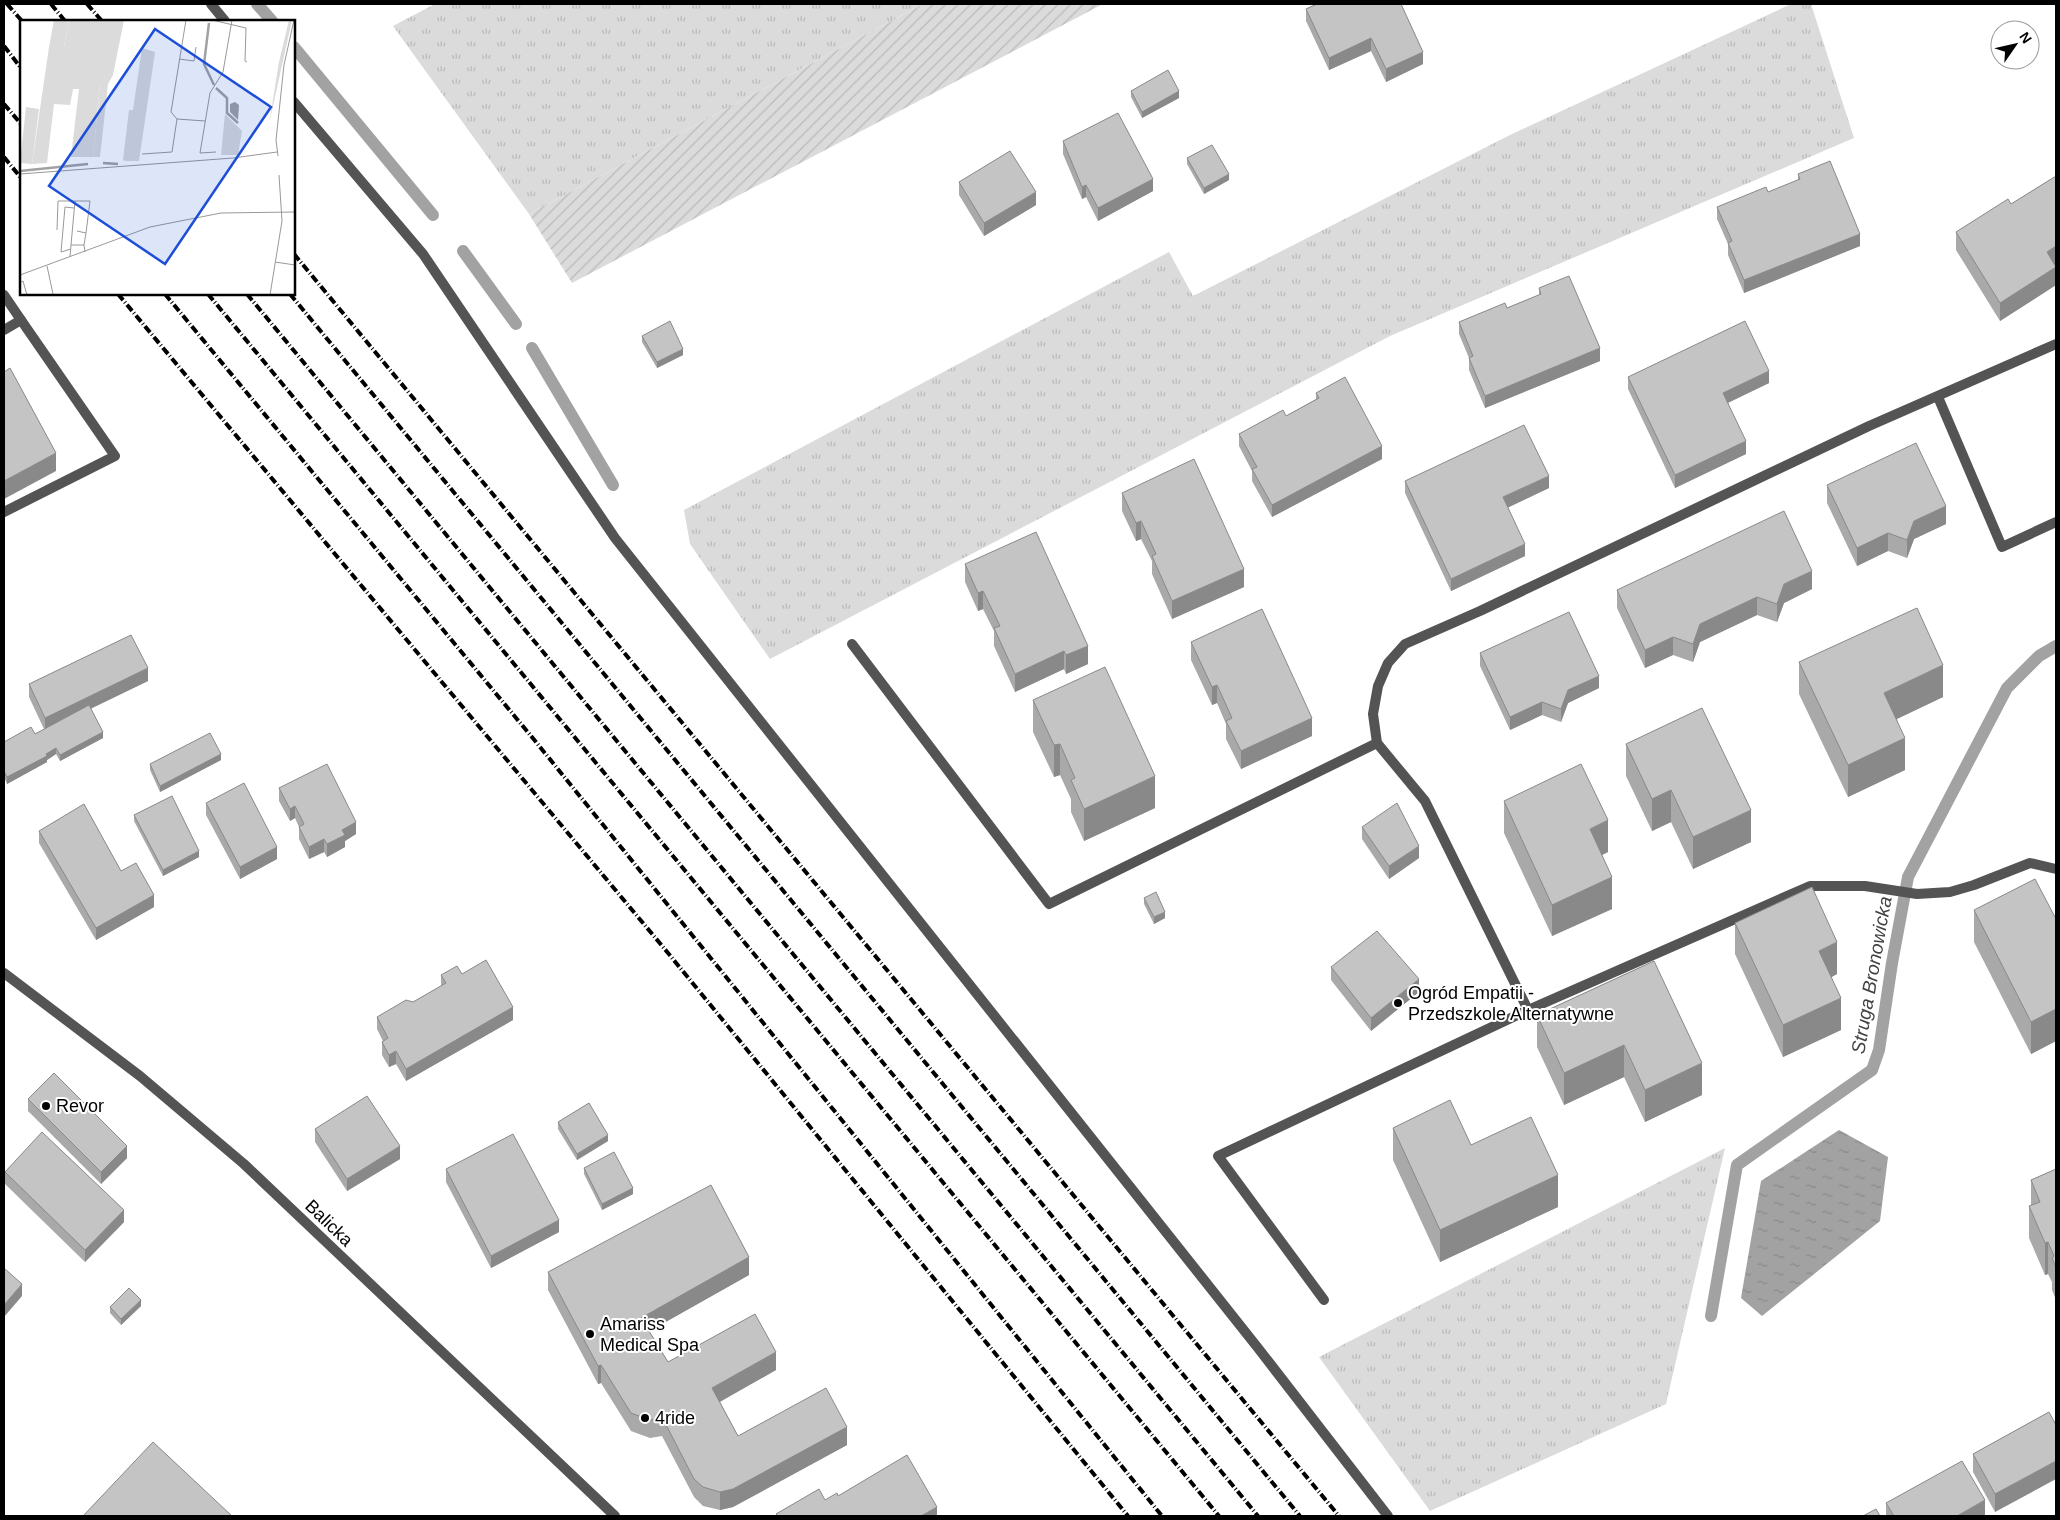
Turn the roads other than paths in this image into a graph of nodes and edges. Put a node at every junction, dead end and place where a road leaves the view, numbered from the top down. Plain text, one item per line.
1 (211, 4) edge
2 (224, 20) edge
3 (295, 103) edge
4 (4, 295) edge
5 (21, 320) junction
6 (4, 330) edge
7 (2056, 344) edge
8 (1938, 396) junction
9 (4, 512) edge
10 (2056, 522) edge
11 (852, 644) dead end
12 (1377, 743) junction
13 (2056, 869) edge
14 (4, 973) edge
15 (1528, 1010) junction
16 (1324, 1300) dead end
17 (615, 1516) edge
18 (1388, 1516) edge

1 - 2 street
3 - 18 street
4 - 5 street
5 - 6 street
5 - 9 street
7 - 8 street
8 - 10 street
8 - 12 street
11 - 12 street
12 - 15 street
13 - 15 street
14 - 17 street, Balicka
15 - 16 street

